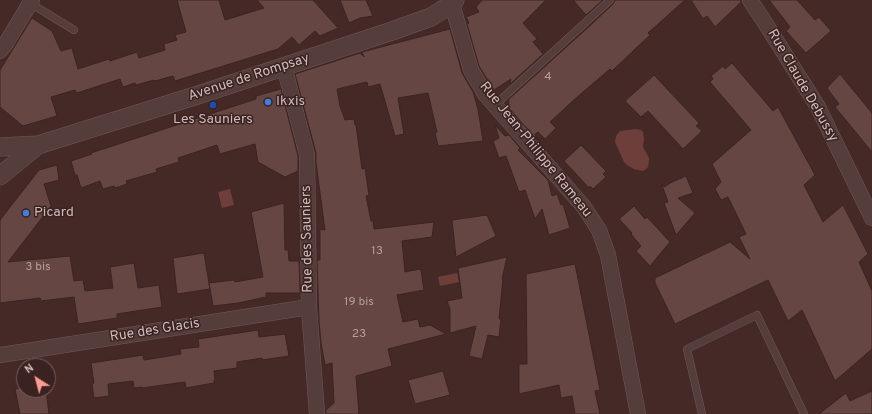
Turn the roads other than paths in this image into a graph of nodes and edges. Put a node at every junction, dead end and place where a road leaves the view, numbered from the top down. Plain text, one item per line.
1 (610, 0) edge
2 (750, 0) edge
3 (31, 2) edge
4 (454, 2) edge
5 (74, 30) dead end
6 (0, 51) edge
7 (284, 66) junction
8 (495, 105) junction
9 (38, 146) junction
10 (0, 147) edge
11 (0, 176) edge
12 (872, 218) edge
13 (309, 307) junction
14 (0, 355) edge
15 (317, 414) edge
16 (638, 414) edge
17 (702, 414) edge
18 (804, 414) edge

1 - 8 lane
2 - 12 street, Rue Claude Debussy
3 - 5 lane
3 - 6 street
4 - 7 street, Avenue de Rompsay
4 - 8 street, Rue Jean-Philippe Rameau
7 - 9 street, Avenue de Rompsay
7 - 13 street, Rue des Sauniers
8 - 16 street, Rue Jean-Philippe Rameau
9 - 10 street, Avenue de Rompsay
9 - 11 street, Avenue de Rompsay
13 - 14 street, Rue des Glacis
13 - 15 street, Rue des Sauniers
17 - 18 lane

